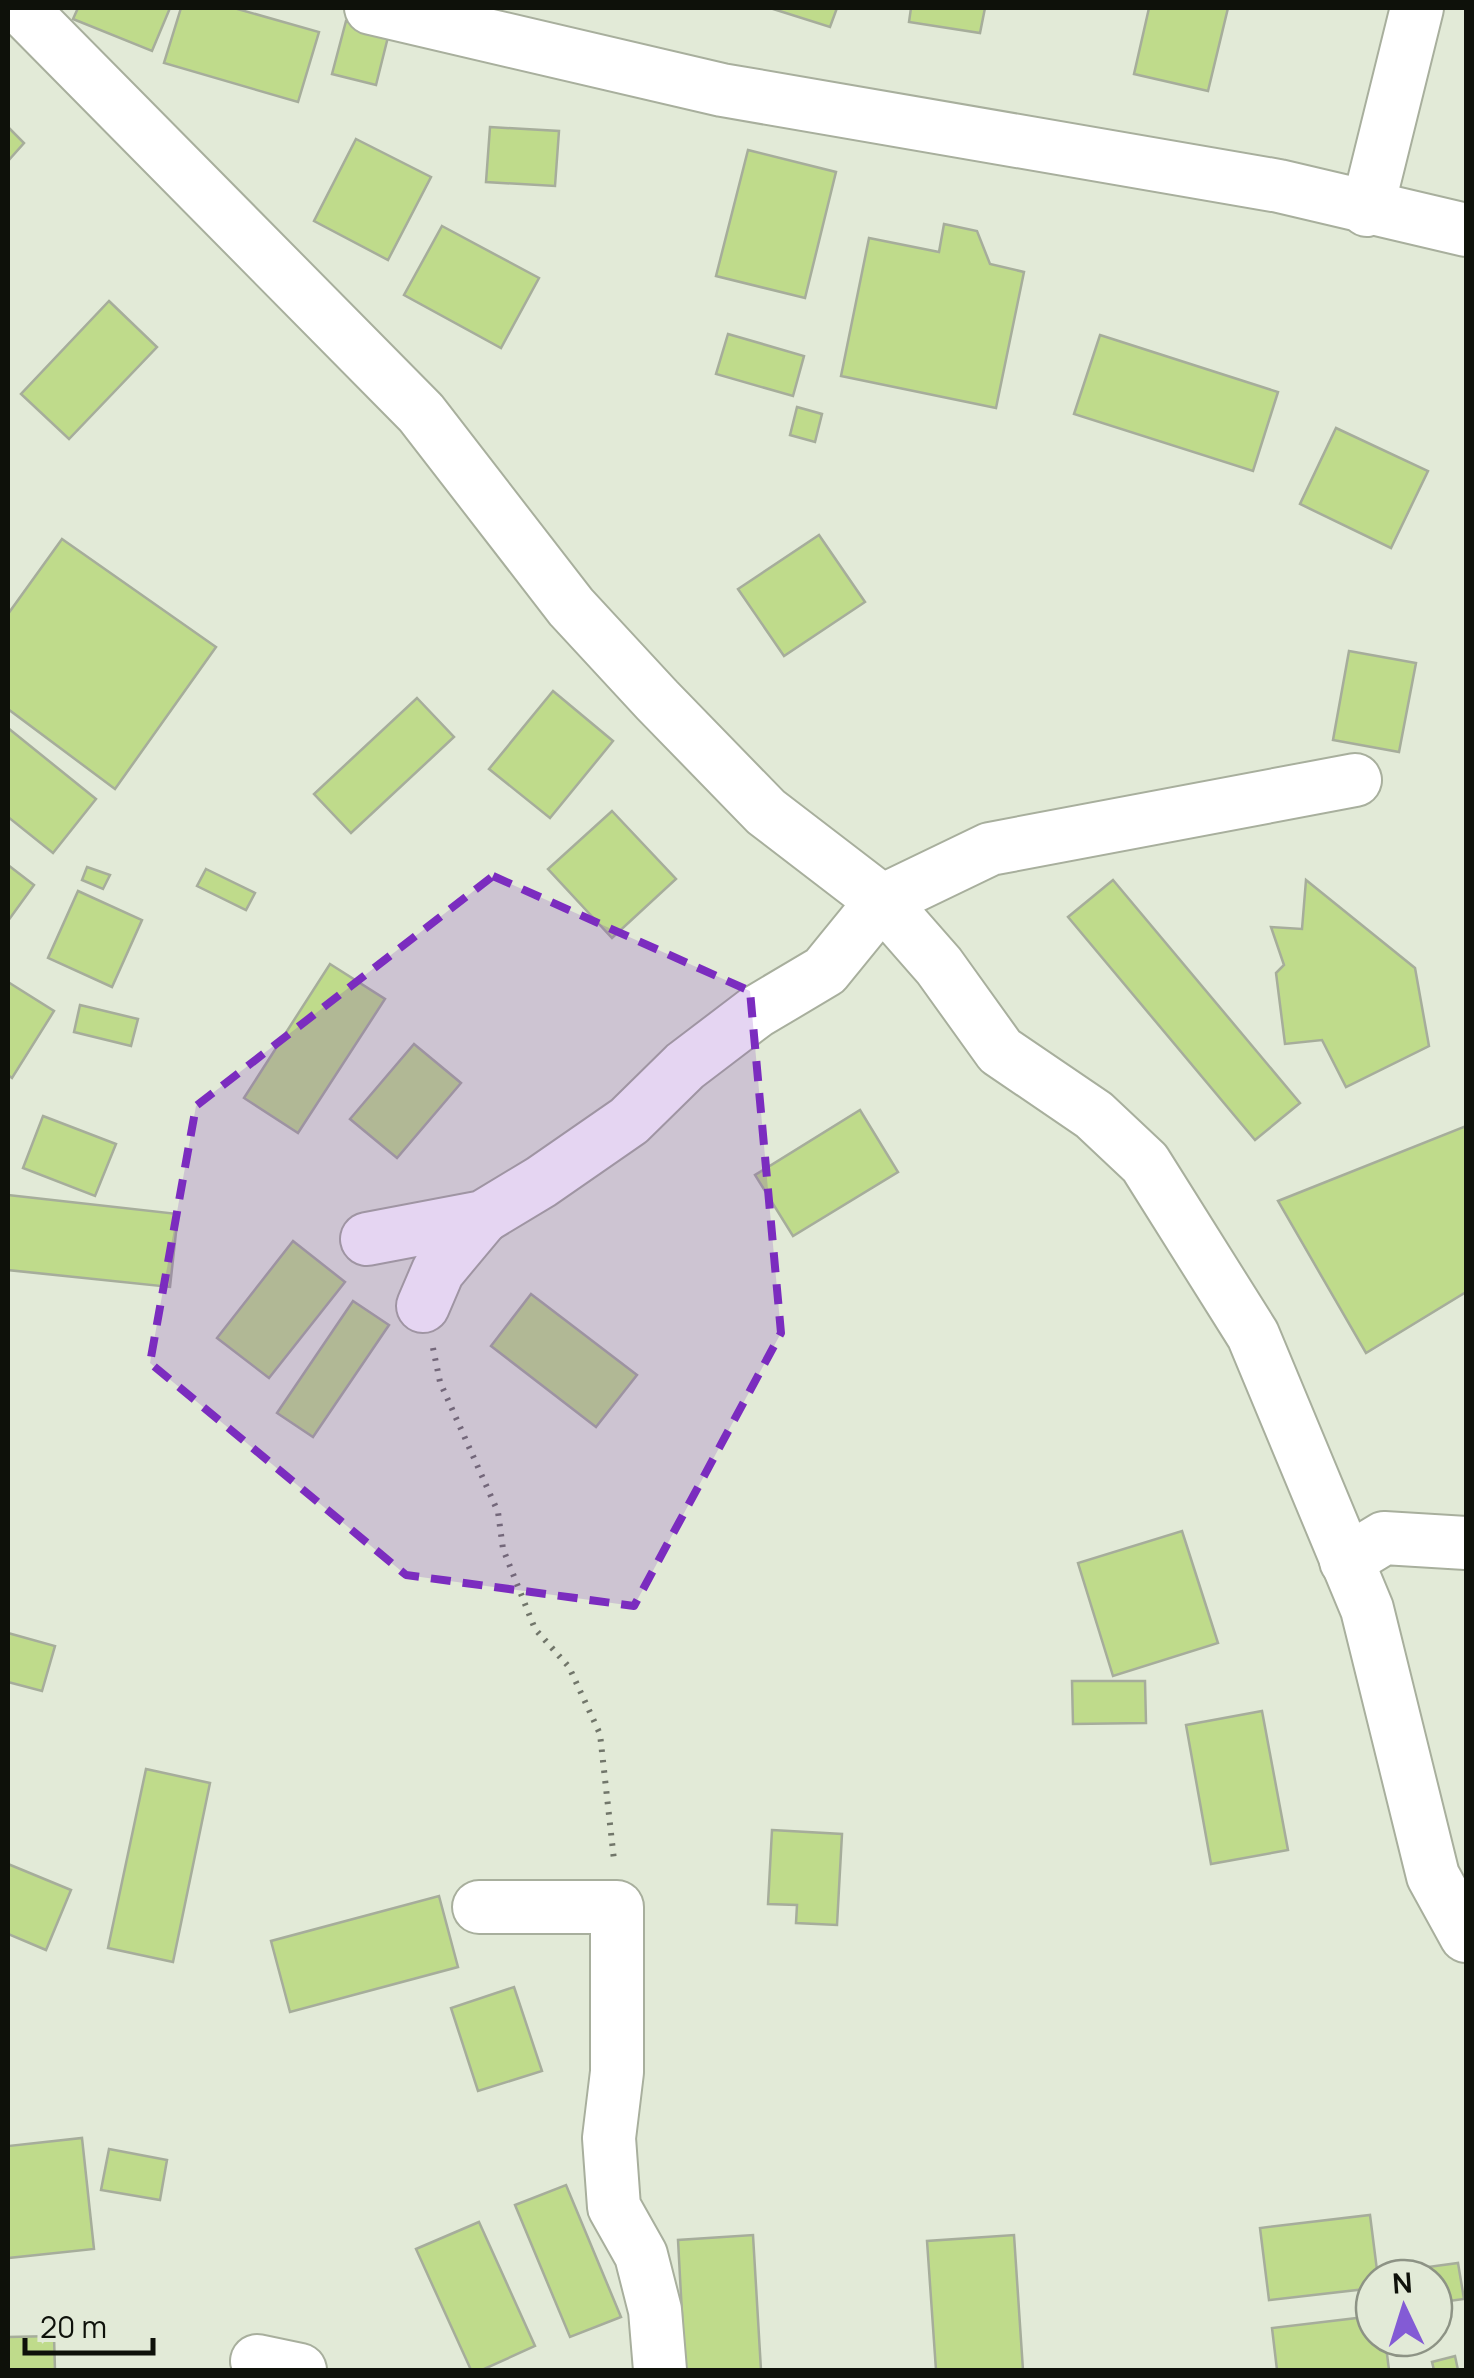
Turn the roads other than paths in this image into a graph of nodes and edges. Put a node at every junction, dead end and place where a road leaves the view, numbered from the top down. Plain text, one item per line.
1 (20, 8) edge
2 (372, 8) edge
3 (1417, 8) edge
4 (459, 17) edge
5 (1367, 210) junction
6 (1466, 230) edge
7 (1355, 780) dead end
8 (882, 901) junction
9 (483, 1217) junction
10 (367, 1239) dead end
11 (424, 1306) road end
12 (1466, 1543) edge
13 (1346, 1562) junction
14 (479, 1907) dead end
15 (1466, 1936) edge
16 (660, 2370) edge

1 - 8 street
2 - 4 street
3 - 5 street
4 - 5 street
5 - 6 street
7 - 8 street
8 - 9 street
8 - 13 street
9 - 10 street
9 - 11 street
12 - 13 street
13 - 15 street
14 - 16 street

